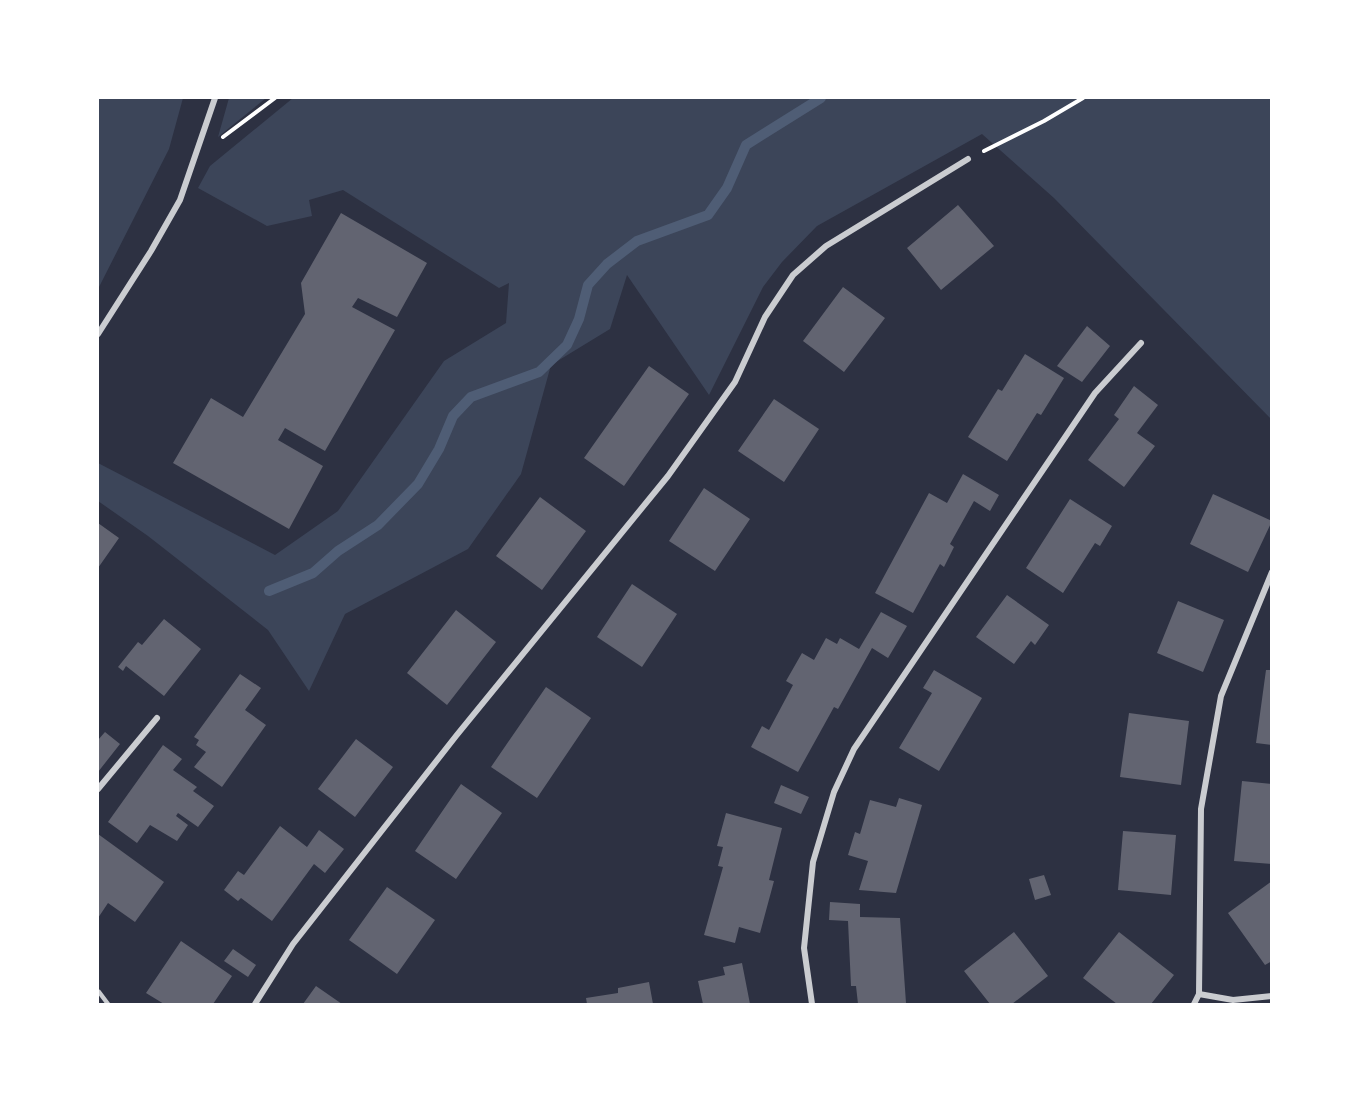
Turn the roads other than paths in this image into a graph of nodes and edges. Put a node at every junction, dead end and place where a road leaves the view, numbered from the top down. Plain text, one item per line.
1 (215, 98) edge
2 (968, 159) road end
3 (98, 334) edge
4 (1140, 343) dead end
5 (1272, 572) edge
6 (157, 718) dead end
7 (98, 789) edge
8 (99, 992) dead end
9 (1200, 994) junction
10 (1272, 996) edge
11 (108, 1005) edge
12 (255, 1005) edge
13 (812, 1005) edge
14 (1194, 1005) edge

1 - 3 street
2 - 12 street
4 - 13 street
5 - 9 street
6 - 7 street
8 - 11 lane
9 - 10 street
9 - 14 street

